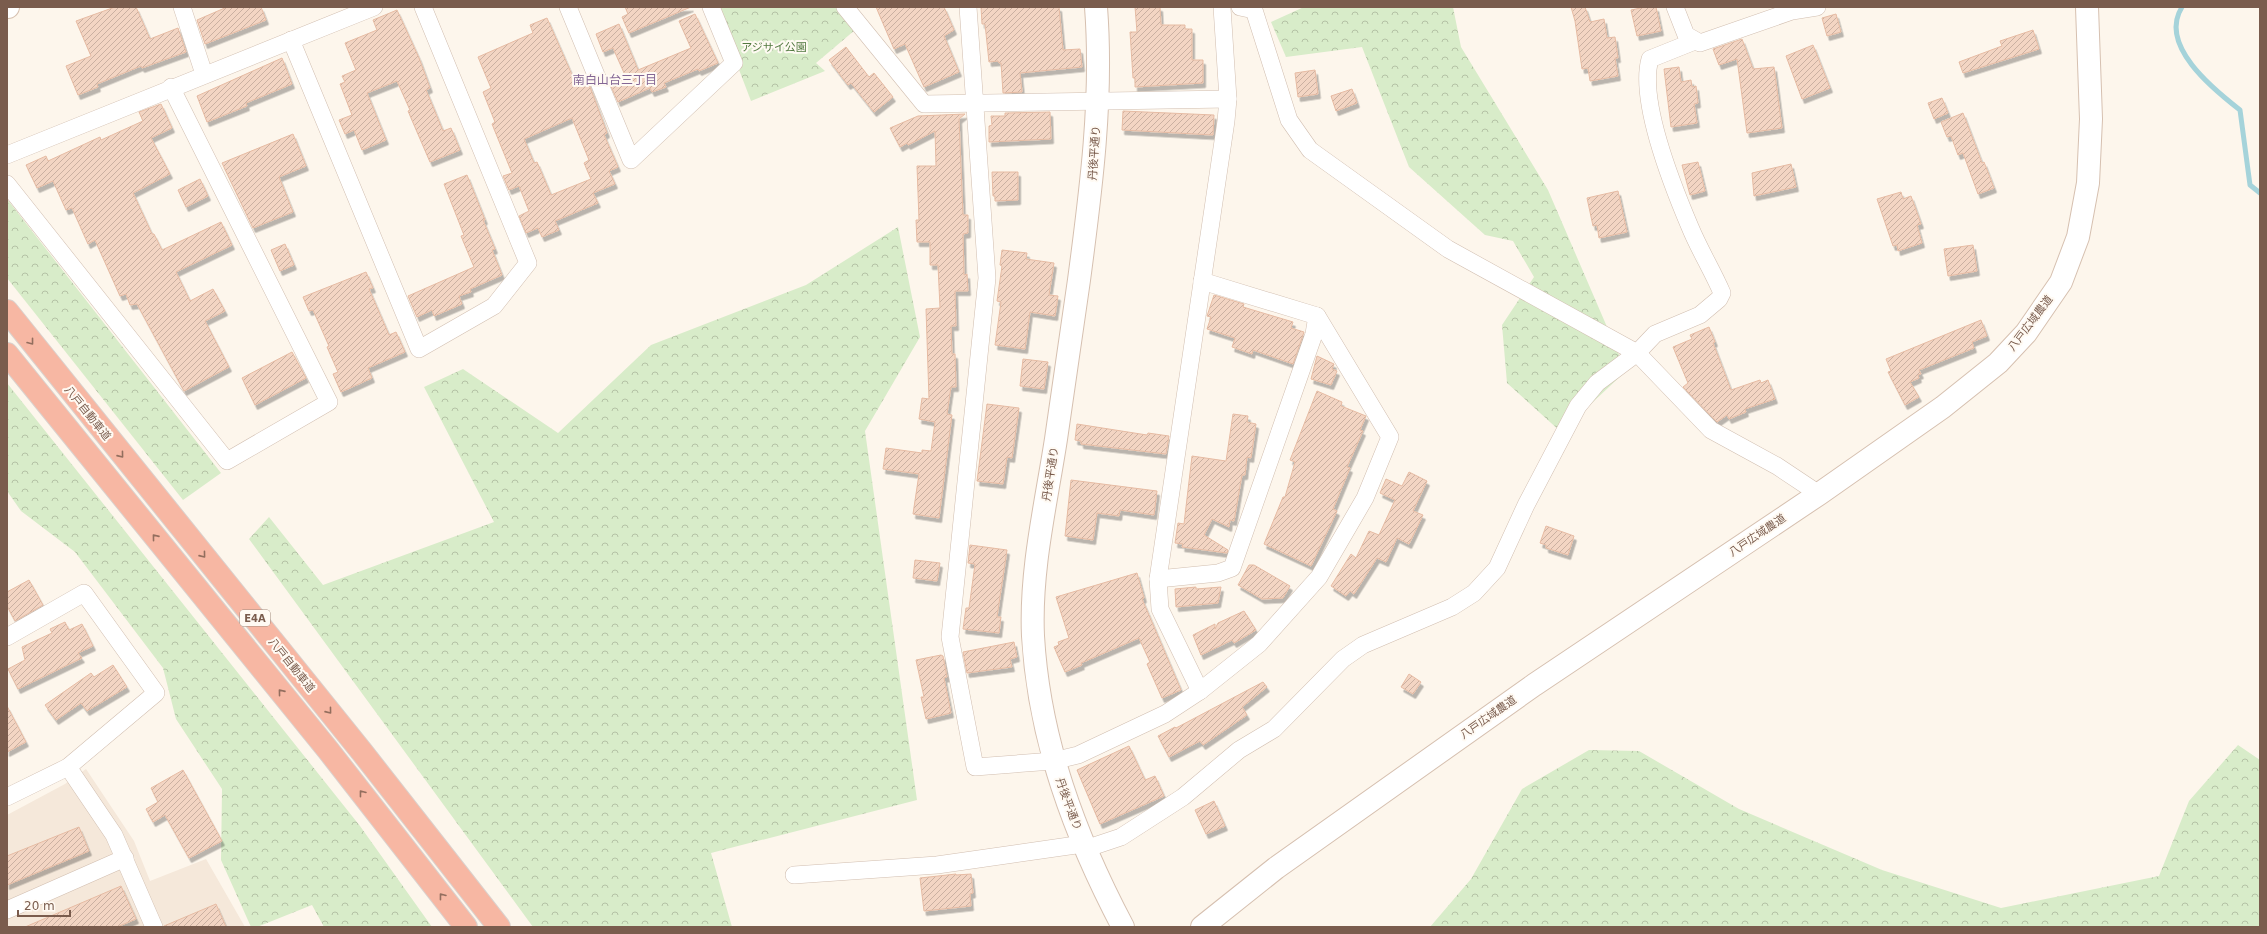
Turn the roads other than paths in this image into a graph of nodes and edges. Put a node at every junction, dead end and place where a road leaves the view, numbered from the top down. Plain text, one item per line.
1 (182, 7) edge
2 (374, 7) edge
3 (423, 7) edge
4 (568, 7) edge
5 (711, 7) edge
6 (845, 7) edge
7 (968, 7) edge
8 (1096, 7) edge
9 (1222, 7) edge
10 (1675, 7) edge
11 (1817, 7) edge
12 (2087, 7) edge
13 (1251, 8) edge
14 (291, 40) junction
15 (1695, 41) junction
16 (204, 74) junction
17 (171, 87) junction
18 (1228, 99) junction
19 (1097, 101) junction
20 (975, 102) junction
21 (7, 155) edge
22 (7, 184) edge
23 (1202, 281) junction
24 (7, 311) edge
25 (1317, 316) junction
26 (1637, 353) junction
27 (7, 354) edge
28 (1819, 494) junction
29 (1158, 579) junction
30 (7, 637) edge
31 (1200, 691) junction
32 (1053, 761) junction
33 (68, 767) junction
34 (7, 797) edge
35 (1084, 846) junction
36 (125, 858) junction
37 (794, 875) dead end
38 (7, 910) edge
39 (154, 927) edge
40 (466, 927) edge
41 (499, 927) edge
42 (1123, 927) edge
43 (1202, 927) edge

1 - 16 street
2 - 14 street
3 - 14 street
4 - 5 street
6 - 20 street
7 - 20 street
8 - 19 street, 丹後平通り
9 - 18 street
10 - 15 street
11 - 15 street
12 - 28 street, 八戸広域農道
13 - 26 street
14 - 16 street
15 - 26 street
16 - 17 street
17 - 21 street
17 - 22 street
18 - 19 street
18 - 23 street
19 - 20 street
19 - 32 street, 丹後平通り
20 - 32 street
23 - 25 street
23 - 29 street
24 -> 41 highway, 八戸自動車道 / E4A
25 - 29 street
25 - 31 street
26 - 28 street
26 - 35 street
40 -> 27 highway, E4A
28 - 43 street, 八戸広域農道
29 - 31 street
30 - 33 street
31 - 32 street
32 - 35 street, 丹後平通り
33 - 34 street
33 - 36 street
35 - 37 street
35 - 42 street, 丹後平通り
36 - 38 street
36 - 39 street

